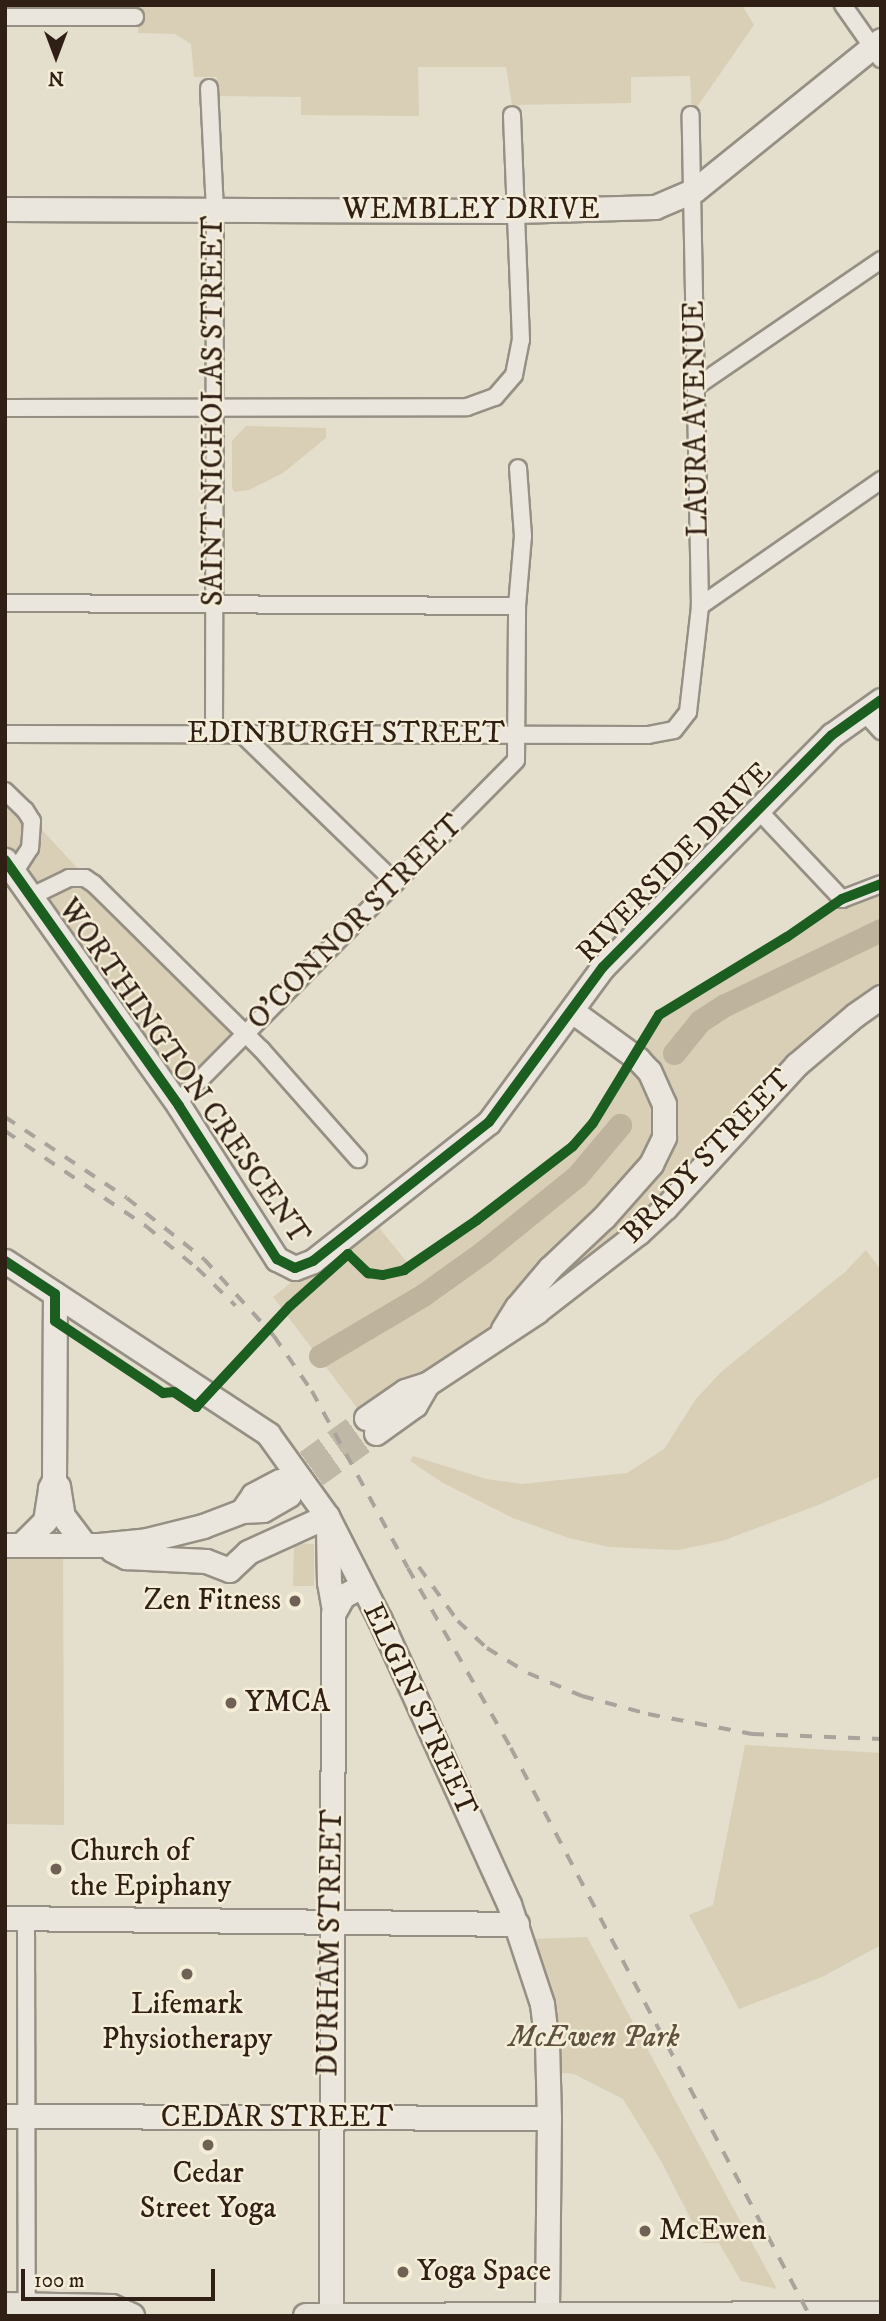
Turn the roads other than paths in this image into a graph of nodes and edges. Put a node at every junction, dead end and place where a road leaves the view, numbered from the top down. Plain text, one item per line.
1 (843, 5) edge
2 (5, 17) edge
3 (135, 17) dead end
4 (878, 48) edge
5 (209, 88) dead end
6 (512, 115) dead end
7 (691, 115) dead end
8 (695, 190) junction
9 (5, 209) edge
10 (215, 210) junction
11 (515, 211) junction
12 (881, 260) edge
13 (697, 386) junction
14 (5, 408) edge
15 (214, 408) junction
16 (517, 468) dead end
17 (881, 481) edge
18 (5, 603) edge
19 (214, 603) junction
20 (517, 606) junction
21 (700, 606) junction
22 (872, 706) edge
23 (683, 722) joint
24 (881, 731) edge
25 (5, 734) edge
26 (214, 734) junction
27 (242, 734) junction
28 (516, 734) junction
29 (5, 791) edge
30 (759, 811) junction
31 (10, 867) edge
32 (396, 883) junction
33 (881, 884) edge
34 (32, 896) junction
35 (881, 998) edge
36 (572, 1011) junction
37 (246, 1033) junction
38 (177, 1103) junction
39 (358, 1159) dead end
40 (604, 1217) junction
41 (5, 1261) edge
42 (301, 1267) joint
43 (591, 1271) junction
44 (55, 1294) junction
45 (498, 1338) junction
46 (371, 1425) tunnel mouth
47 (54, 1480) junction
48 (284, 1488) tunnel mouth
49 (327, 1516) junction
50 (13, 1545) edge
51 (92, 1545) junction
52 (362, 1586) junction
53 (334, 1610) junction
54 (15, 1918) edge
55 (331, 1922) junction
56 (517, 1924) junction
57 (15, 2116) edge
58 (549, 2118) junction
59 (330, 2119) junction
60 (20, 2309) edge
61 (881, 2314) edge
62 (547, 2315) edge
63 (714, 2315) edge
64 (132, 2316) edge
65 (306, 2316) edge
66 (331, 2316) edge

1 - 4 street
2 - 3 street
4 - 8 street, WEMBLEY DRIVE
5 - 10 street, SAINT NICHOLAS STREET
6 - 11 street
7 - 8 street, LAURA AVENUE
8 - 11 street, WEMBLEY DRIVE
8 - 13 street, LAURA AVENUE
9 - 10 street, WEMBLEY DRIVE
10 - 11 street, WEMBLEY DRIVE
10 - 15 street, SAINT NICHOLAS STREET
11 - 15 street
12 - 13 street
13 - 21 street, LAURA AVENUE
14 - 15 street
15 - 19 street, SAINT NICHOLAS STREET
16 - 20 street, O'CONNOR STREET
17 - 21 street
18 - 19 street
19 - 20 street
19 - 26 street, SAINT NICHOLAS STREET
20 - 28 street, O'CONNOR STREET
21 - 23 street, LAURA AVENUE
22 - 24 street
22 - 30 street, RIVERSIDE DRIVE
23 - 28 street, EDINBURGH STREET
25 - 26 street, EDINBURGH STREET
26 - 27 street, EDINBURGH STREET
27 - 28 street, EDINBURGH STREET
27 - 32 street
28 - 32 street, O'CONNOR STREET
29 - 31 street
30 - 33 street
30 - 36 street, RIVERSIDE DRIVE
31 - 34 street, WORTHINGTON CRESCENT
32 - 37 street, O'CONNOR STREET
34 - 37 street
34 - 38 street, WORTHINGTON CRESCENT
35 - 43 street, BRADY STREET
36 - 40 street
36 - 42 street, RIVERSIDE DRIVE
37 - 38 street, O'CONNOR STREET
37 - 39 street
38 - 42 street, WORTHINGTON CRESCENT
40 - 43 street
40 - 45 street
41 - 44 street, ELGIN STREET
43 - 45 street, BRADY STREET
44 - 47 street
44 - 49 street, ELGIN STREET
45 - 46 street, BRADY STREET
47 - 50 street
47 - 51 street
48 - 51 street
49 - 51 street
49 - 52 street, ELGIN STREET
49 - 53 street, DURHAM STREET
50 - 51 street
52 - 53 street
52 - 56 street, ELGIN STREET
53 - 55 street, DURHAM STREET
54 - 55 street
54 - 57 street
55 - 56 street
55 - 59 street, DURHAM STREET
56 - 58 street, ELGIN STREET
57 - 59 street, CEDAR STREET
57 - 60 street
58 - 59 street, CEDAR STREET
58 - 62 street, ELGIN STREET
59 - 66 street, DURHAM STREET
60 - 64 main road
61 - 63 main road
62 - 63 main road
62 - 66 main road
65 - 66 main road

